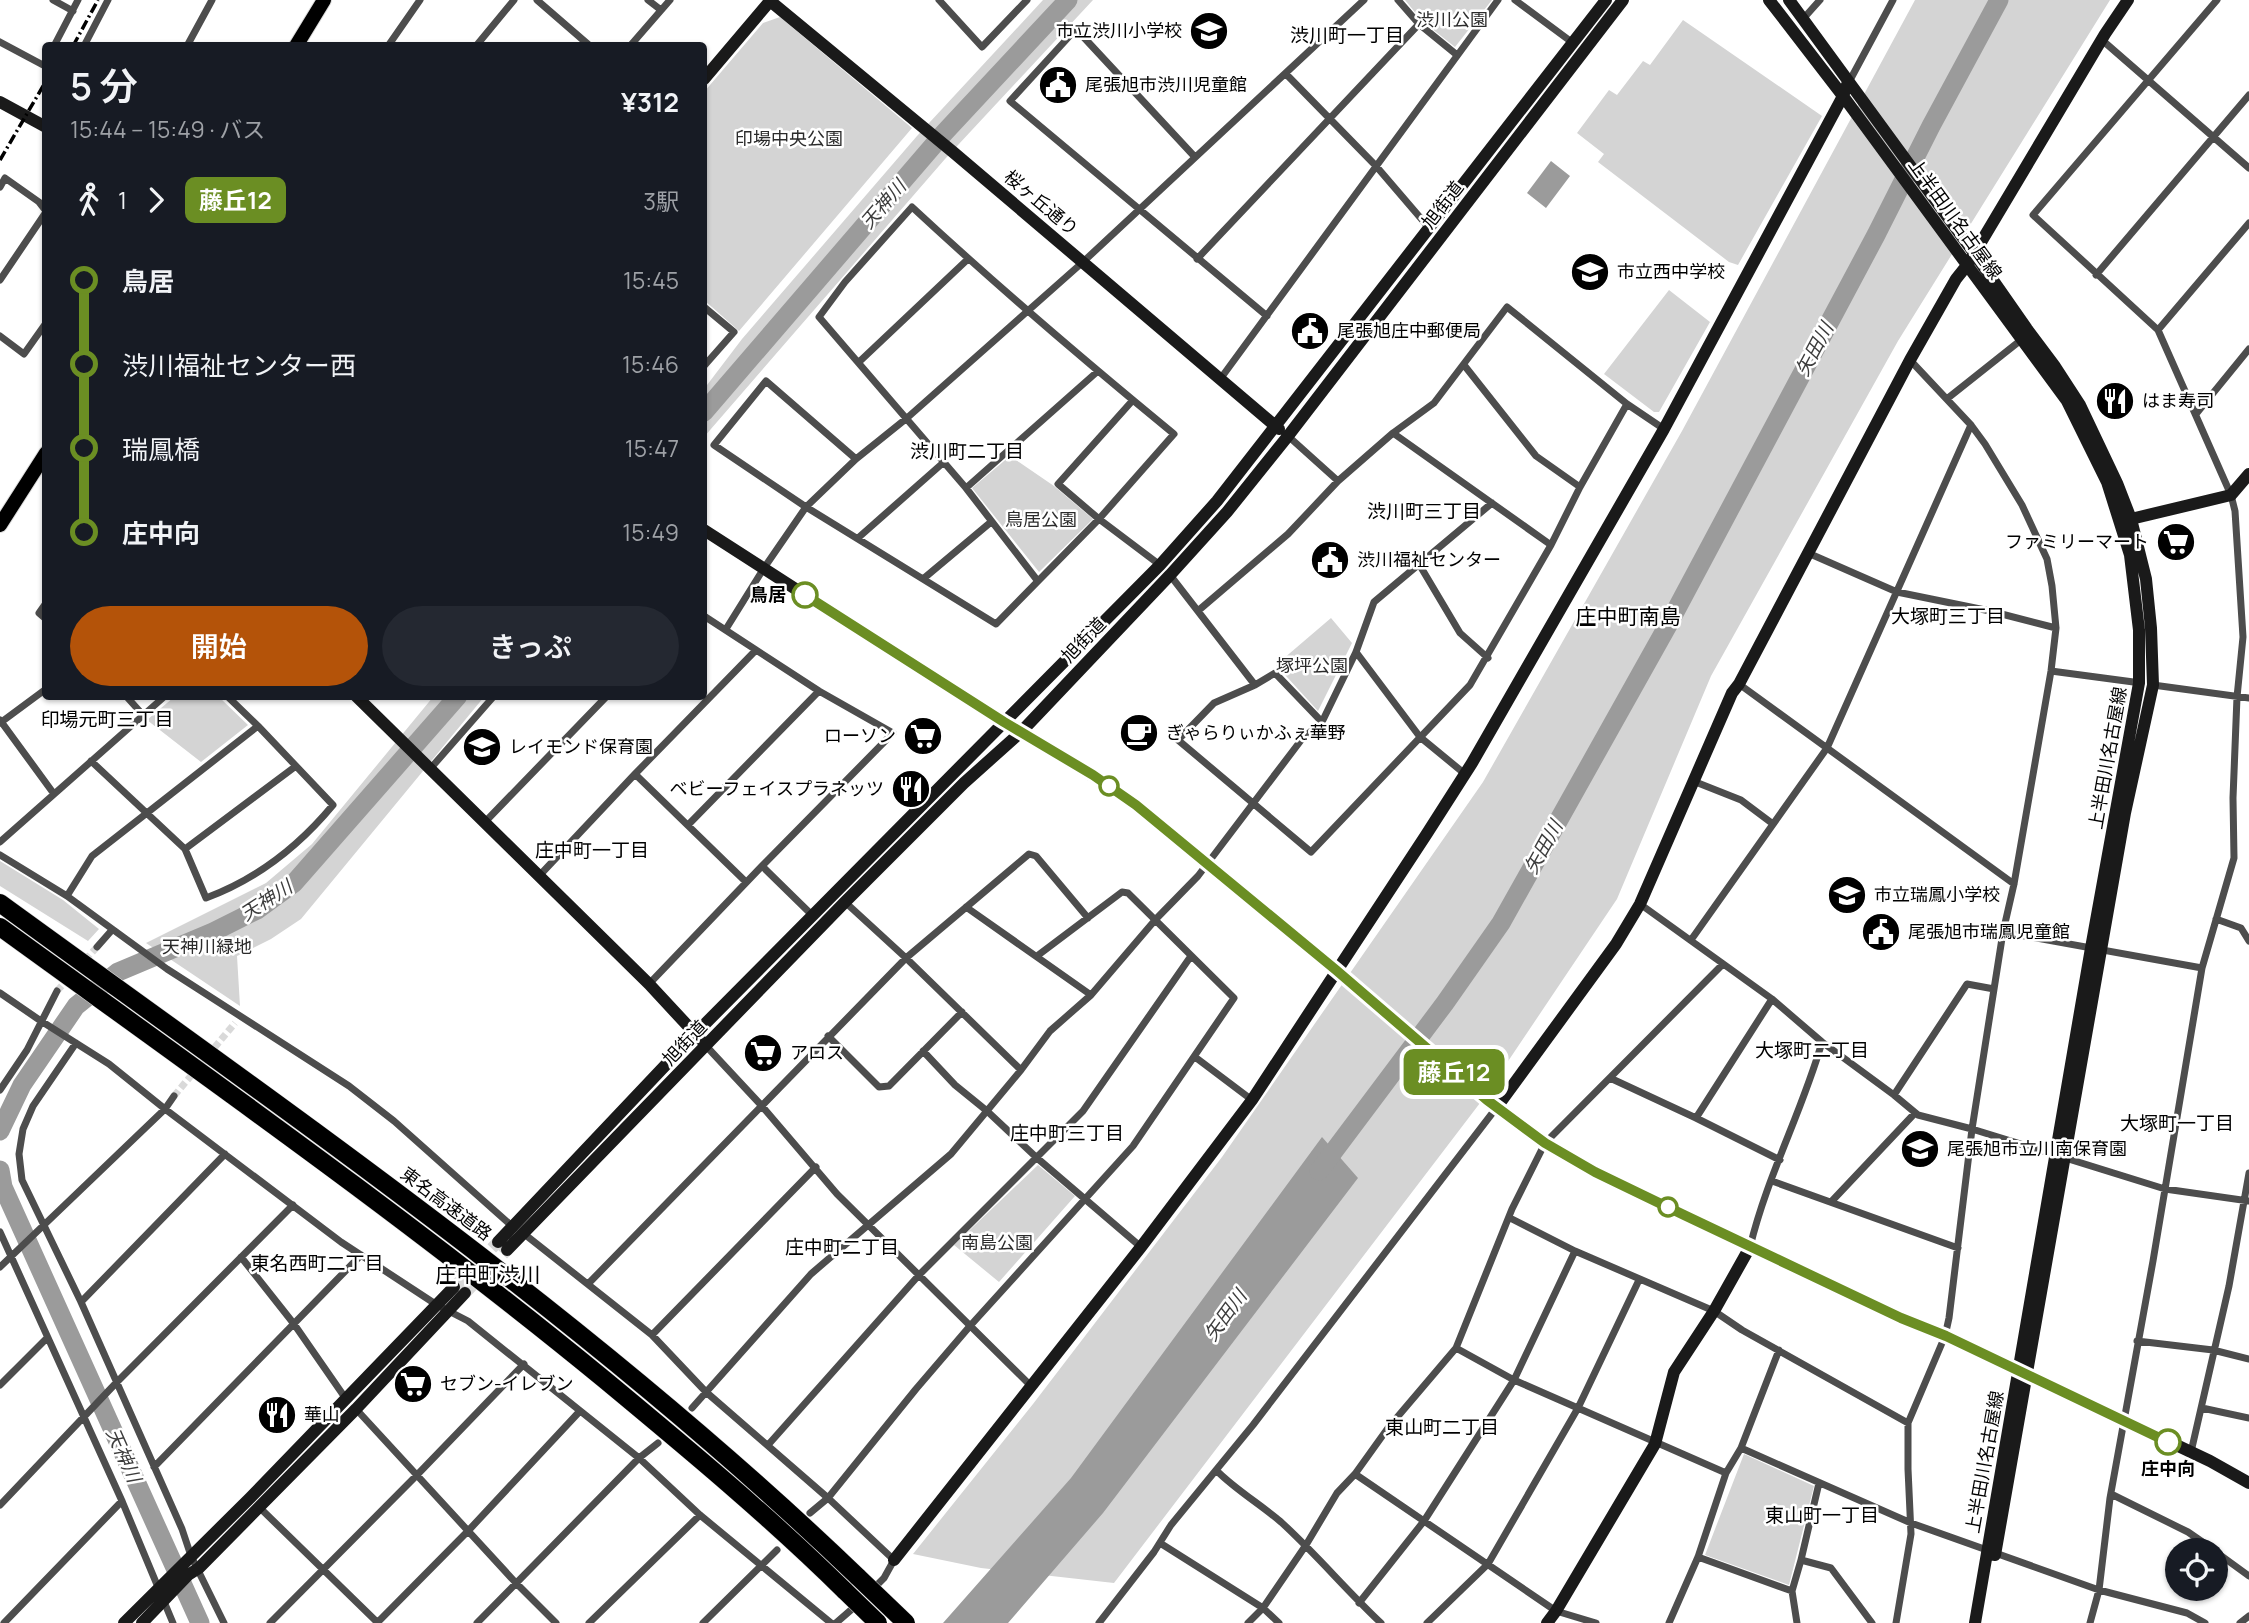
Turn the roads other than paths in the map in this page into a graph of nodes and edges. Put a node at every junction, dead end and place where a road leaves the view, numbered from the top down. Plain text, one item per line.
1 (53, 0) edge
2 (79, 0) edge
3 (108, 0) edge
4 (212, 0) edge
5 (324, 0) edge
6 (420, 0) edge
7 (514, 0) edge
8 (537, 0) edge
9 (648, 0) edge
10 (670, 0) edge
11 (770, 0) edge
12 (939, 0) edge
13 (1027, 0) edge
14 (1364, 0) edge
15 (1398, 0) edge
16 (1498, 0) edge
17 (1516, 0) edge
18 (1606, 0) edge
19 (1623, 0) edge
20 (1769, 0) edge
21 (1789, 0) edge
22 (1820, 0) edge
23 (1893, 0) edge
24 (2128, 0) edge
25 (2217, 0) edge
26 (73, 10) junction
27 (661, 10) junction
28 (1803, 19) junction
29 (1419, 24) junction
30 (2102, 40) junction
31 (0, 42) edge
32 (56, 42) edge
33 (87, 42) edge
34 (189, 42) edge
35 (298, 42) edge
36 (391, 42) edge
37 (479, 42) edge
38 (585, 42) edge
39 (633, 42) edge
40 (1574, 44) junction
41 (1457, 55) junction
42 (42, 64) edge
43 (1286, 74) junction
44 (707, 75) edge
45 (2149, 81) junction
46 (1848, 82) junction
47 (2249, 95) edge
48 (1843, 96) junction
49 (0, 102) edge
50 (1856, 103) junction
51 (1330, 120) junction
52 (42, 125) edge
53 (2213, 138) junction
54 (1194, 156) junction
55 (1376, 166) junction
56 (2249, 168) edge
57 (0, 187) edge
58 (42, 206) edge
59 (1139, 210) junction
60 (42, 217) edge
61 (2249, 223) edge
62 (1430, 229) junction
63 (1971, 258) junction
64 (968, 259) junction
65 (1198, 259) junction
66 (1083, 262) junction
67 (2096, 275) junction
68 (0, 280) edge
69 (707, 310) edge
70 (1027, 310) junction
71 (1267, 316) junction
72 (42, 329) edge
73 (2158, 330) junction
74 (0, 336) edge
75 (2021, 340) junction
76 (2249, 349) edge
77 (1910, 360) junction
78 (859, 362) junction
79 (707, 363) edge
80 (1464, 365) junction
81 (1098, 371) junction
82 (1221, 378) junction
83 (1948, 398) junction
84 (1133, 400) junction
85 (1627, 404) junction
86 (2196, 414) junction
87 (907, 418) junction
88 (1275, 425) junction
89 (1971, 425) junction
90 (1664, 429) junction
91 (1393, 433) junction
92 (1288, 436) junction
93 (42, 459) edge
94 (856, 459) junction
95 (944, 463) junction
96 (2249, 474) edge
97 (1338, 481) junction
98 (1580, 487) junction
99 (966, 488) junction
100 (2231, 495) junction
101 (1492, 503) junction
102 (806, 507) junction
103 (1098, 519) junction
104 (2131, 519) junction
105 (991, 522) junction
106 (0, 525) edge
107 (707, 532) edge
108 (858, 538) junction
109 (1551, 545) junction
110 (1808, 553) junction
111 (1419, 564) junction
112 (1160, 565) junction
113 (764, 568) junction
114 (1170, 575) junction
115 (923, 579) junction
116 (1037, 580) junction
117 (1897, 592) junction
118 (1199, 610) junction
119 (707, 618) edge
120 (2056, 628) junction
121 (726, 629) junction
122 (2249, 629) edge
123 (2243, 637) junction
124 (756, 650) junction
125 (1356, 652) junction
126 (1488, 658) junction
127 (2052, 671) junction
128 (1740, 684) junction
129 (2146, 684) junction
130 (1255, 685) junction
131 (819, 691) junction
132 (42, 692) edge
133 (2237, 696) junction
134 (2249, 698) edge
135 (130, 700) edge
136 (160, 700) edge
137 (231, 700) edge
138 (360, 700) edge
139 (491, 700) edge
140 (603, 700) edge
141 (143, 715) junction
142 (1, 722) edge
143 (1004, 722) junction
144 (1322, 722) junction
145 (258, 726) junction
146 (1021, 732) junction
147 (1420, 737) junction
148 (1827, 748) junction
149 (91, 761) junction
150 (296, 766) junction
151 (426, 766) junction
152 (635, 774) junction
153 (1465, 774) junction
154 (1693, 781) junction
155 (54, 794) junction
156 (1254, 803) junction
157 (146, 812) junction
158 (484, 823) junction
159 (1773, 824) junction
160 (688, 825) junction
161 (0, 842) edge
162 (185, 849) junction
163 (0, 855) edge
164 (1206, 863) junction
165 (762, 866) junction
166 (539, 876) junction
167 (746, 882) junction
168 (2014, 884) junction
169 (67, 896) junction
170 (845, 902) junction
171 (0, 903) edge
172 (1640, 904) junction
173 (966, 907) junction
174 (812, 915) junction
175 (1088, 918) junction
176 (1156, 919) junction
177 (2216, 919) junction
178 (2249, 923) edge
179 (0, 927) edge
180 (2241, 928) junction
181 (112, 930) junction
182 (2003, 932) junction
183 (1691, 940) junction
184 (2249, 942) edge
185 (97, 947) tunnel mouth
186 (2096, 949) junction
187 (1037, 956) junction
188 (1191, 956) junction
189 (906, 958) junction
190 (1723, 964) junction
191 (2202, 968) junction
192 (1336, 970) junction
193 (649, 984) junction
194 (1994, 989) junction
195 (57, 991) tunnel mouth
196 (0, 993) edge
197 (1091, 995) junction
198 (1772, 999) junction
199 (962, 1012) junction
200 (242, 1016) junction
201 (43, 1023) junction
202 (235, 1023) tunnel mouth
203 (695, 1034) junction
204 (828, 1036) junction
205 (73, 1040) junction
206 (1822, 1042) junction
207 (707, 1047) junction
208 (923, 1051) junction
209 (1195, 1058) junction
210 (1021, 1070) junction
211 (1610, 1079) junction
212 (0, 1090) edge
213 (1894, 1095) junction
214 (174, 1096) tunnel mouth
215 (1252, 1100) junction
216 (1492, 1103) junction
217 (761, 1105) junction
218 (165, 1108) junction
219 (987, 1111) junction
220 (1915, 1113) junction
221 (1696, 1118) junction
222 (1972, 1129) junction
223 (1545, 1143) junction
224 (225, 1154) junction
225 (2061, 1156) junction
226 (1037, 1158) junction
227 (1780, 1160) junction
228 (816, 1167) junction
229 (2249, 1173) edge
230 (1772, 1181) junction
231 (2165, 1189) junction
232 (1084, 1199) junction
233 (2246, 1200) edge
234 (1831, 1202) junction
235 (293, 1205) junction
236 (1510, 1218) junction
237 (44, 1224) junction
238 (867, 1224) junction
239 (518, 1230) junction
240 (0, 1232) edge
241 (503, 1246) tunnel mouth
242 (1141, 1247) junction
243 (1750, 1247) junction
244 (1958, 1248) junction
245 (1575, 1251) junction
246 (13, 1254) junction
247 (361, 1255) junction
248 (241, 1256) junction
249 (0, 1267) edge
250 (919, 1275) junction
251 (1639, 1280) junction
252 (588, 1284) junction
253 (460, 1290) tunnel mouth
254 (81, 1301) junction
255 (443, 1308) junction
256 (1714, 1311) junction
257 (294, 1324) junction
258 (970, 1326) junction
259 (652, 1335) junction
260 (1945, 1336) junction
261 (47, 1338) junction
262 (2137, 1341) junction
263 (1456, 1348) junction
264 (1779, 1350) junction
265 (2213, 1350) junction
266 (2249, 1359) edge
267 (524, 1364) junction
268 (2023, 1373) junction
269 (1514, 1380) junction
270 (116, 1383) junction
271 (0, 1385) edge
272 (1031, 1386) junction
273 (706, 1392) junction
274 (345, 1399) junction
275 (692, 1408) dead end
276 (1578, 1408) junction
277 (2202, 1408) junction
278 (356, 1409) junction
279 (580, 1411) junction
280 (85, 1415) junction
281 (2249, 1418) edge
282 (2123, 1421) junction
283 (1908, 1423) junction
284 (658, 1443) dead end
285 (1655, 1444) junction
286 (768, 1445) junction
287 (1741, 1448) junction
288 (2191, 1452) junction
289 (639, 1458) junction
290 (154, 1467) junction
291 (1217, 1471) junction
292 (1726, 1473) junction
293 (1355, 1474) junction
294 (417, 1475) junction
295 (1819, 1483) junction
296 (2249, 1483) edge
297 (2110, 1494) junction
298 (828, 1498) junction
299 (121, 1501) junction
300 (0, 1505) edge
301 (259, 1507) junction
302 (810, 1513) dead end
303 (700, 1515) junction
304 (1424, 1521) junction
305 (1911, 1523) junction
306 (468, 1531) junction
307 (2197, 1538) edge
308 (1160, 1543) junction
309 (1306, 1545) junction
310 (777, 1550) dead end
311 (1992, 1550) junction
312 (1698, 1557) junction
313 (894, 1560) junction
314 (1801, 1560) junction
315 (2228, 1561) edge
316 (1488, 1564) junction
317 (191, 1565) junction
318 (761, 1566) junction
319 (323, 1570) junction
320 (2249, 1576) edge
321 (516, 1583) junction
322 (2099, 1590) junction
323 (1792, 1591) junction
324 (164, 1592) junction
325 (1359, 1603) junction
326 (1263, 1608) junction
327 (1556, 1611) junction
328 (2249, 1616) edge
329 (4, 1623) edge
330 (124, 1623) edge
331 (142, 1623) edge
332 (173, 1623) edge
333 (224, 1623) edge
334 (270, 1623) edge
335 (378, 1623) edge
336 (477, 1623) edge
337 (556, 1623) edge
338 (589, 1623) edge
339 (704, 1623) edge
340 (833, 1623) edge
341 (878, 1623) edge
342 (906, 1623) edge
343 (1099, 1623) edge
344 (1248, 1623) edge
345 (1279, 1623) edge
346 (1381, 1623) edge
347 (1427, 1623) edge
348 (1547, 1623) edge
349 (1596, 1623) edge
350 (1669, 1623) edge
351 (1797, 1623) edge
352 (1872, 1623) edge
353 (1896, 1623) edge
354 (1975, 1623) edge
355 (1983, 1623) edge
356 (2090, 1623) edge
357 (2205, 1623) edge
358 (2240, 1623) edge

1 - 26 street
2 - 26 street
3 - 33 street
4 - 34 street
5 - 35 main road
6 - 36 street
7 - 37 street
8 - 38 street
9 - 27 street
10 - 27 street
11 - 44 street
11 - 66 street, 桜ヶ丘通り
12 - 13 street
14 - 43 street
15 - 29 street
16 - 41 street
17 - 40 street
18 - 40 street, 旭街道
19 - 92 street, 旭街道
20 - 48 street, 上半田川名古屋線
21 - 28 street, 上半田川名古屋線
22 - 28 street
23 - 46 street
24 - 30 street
25 - 45 street
26 - 32 street
27 - 39 street
28 - 46 street, 上半田川名古屋線
29 - 41 street
29 - 51 street
30 - 45 street
30 - 63 street
31 - 42 street
40 - 62 street, 旭街道
41 - 55 street
43 - 51 street
43 - 54 street
45 - 53 street
45 - 67 street
46 - 48 street
46 - 50 street, 上半田川名古屋線
47 - 53 street
48 - 50 street, 上半田川名古屋線
48 - 90 street
49 - 52 street
50 - 63 street, 上半田川名古屋線
50 - 63 street, 上半田川名古屋線
51 - 55 street
51 - 65 street
53 - 56 street
53 - 67 street
54 - 59 street
54 - 59 street
55 - 62 street
55 - 71 street
57 - 58 street
59 - 65 street
59 - 66 street
60 - 68 street
61 - 73 street
62 - 88 street, 旭街道
63 - 75 street, 上半田川名古屋線
63 - 77 street
63 - 104 street, 上半田川名古屋線
64 - 70 street
64 - 78 street
64 - 78 street
65 - 71 street
66 - 70 street
66 - 82 street, 桜ヶ丘通り
67 - 73 street
69 - 79 street
70 - 81 street
70 - 87 street
71 - 82 street
72 - 74 street
73 - 86 street
75 - 83 street
75 - 129 street, 上半田川名古屋線
76 - 86 street
77 - 83 street
77 - 110 street
78 - 87 street
80 - 85 street
80 - 91 street
80 - 98 street
81 - 84 street
81 - 99 street
82 - 88 street, 桜ヶ丘通り
83 - 89 street
84 - 103 street
84 - 103 street
85 - 90 street
85 - 98 street
86 - 100 street
87 - 94 street
87 - 95 street
88 - 92 street, 桜ヶ丘通り
88 - 112 street, 旭街道
89 - 117 street
89 - 120 street
90 - 153 street
91 - 97 street
91 - 101 street
92 - 97 street
92 - 114 street, 旭街道
93 - 106 main road
94 - 102 street
94 - 102 street
95 - 99 street
95 - 108 street
96 - 100 street
97 - 118 street
98 - 109 street
99 - 105 street
100 - 104 street
100 - 123 street
101 - 109 street
101 - 111 street
102 - 108 street
102 - 113 street
103 - 112 street
103 - 116 street
104 - 129 street, 上半田川名古屋線
105 - 115 street
105 - 116 street
107 - 113 street
108 - 115 street
109 - 126 street
110 - 117 street
110 - 128 street
111 - 125 street
111 - 126 street
112 - 143 street, 旭街道
113 - 121 street
113 - 143 street
114 - 118 street
114 - 146 street, 旭街道
115 - 116 street
117 - 120 street
117 - 148 street
118 - 130 street
119 - 121 street
120 - 127 street
121 - 124 street
122 - 123 street
123 - 133 street
124 - 131 street
124 - 152 street
125 - 144 street
125 - 147 street
126 - 147 street
127 - 129 street
127 - 168 street
128 - 148 street
128 - 154 street
129 - 133 street
129 - 186 street, 上半田川名古屋線
130 - 144 street
130 - 156 street
131 - 160 street
131 - 165 street
132 - 142 street
133 - 134 street
133 - 177 street
135 - 141 street
136 - 141 street
137 - 145 street
138 - 151 street
139 - 151 street
140 - 158 street
141 - 149 street
142 - 155 street
143 - 146 street
143 - 174 street, 旭街道
144 - 156 street
145 - 150 street
145 - 157 street
146 - 164 street
146 - 170 street, 旭街道
147 - 153 street
147 - 156 street
148 - 159 street
148 - 168 street
149 - 155 street
149 - 157 street
150 - 162 street
150 - 162 street
151 - 158 street
152 - 160 street
152 - 166 street
153 - 192 street
154 - 159 street
154 - 172 street
155 - 161 street
156 - 164 street
157 - 162 street
157 - 169 street
158 - 166 street
159 - 183 street
160 - 167 street
163 - 169 street
164 - 176 street
164 - 192 street
165 - 167 street
165 - 174 street
166 - 193 street
167 - 193 street
168 - 182 street
169 - 181 street
170 - 189 street
170 - 207 street, 旭街道
171 - 342 highway, 東名高速道路, bridge
172 - 183 street
172 - 216 street
173 - 175 street
173 - 187 street
173 - 189 street
174 - 203 street, 旭街道
175 - 176 street
175 - 187 street
176 - 188 street
176 - 197 street
177 - 180 street
177 - 191 street
178 - 180 street
179 - 341 highway, bridge
180 - 184 street
181 - 185 street
181 - 200 street
182 - 186 street
182 - 194 street
183 - 190 street
186 - 191 street
186 - 225 street, 上半田川名古屋線
187 - 197 street
188 - 209 street
188 - 226 street
189 - 199 street
189 - 204 street
190 - 198 street
190 - 211 street
191 - 231 street
192 - 215 street
192 - 216 street
193 - 203 street
194 - 213 street
194 - 222 street
195 - 201 street
196 - 201 street
197 - 210 street
198 - 206 street
198 - 221 street
199 - 208 street
199 - 210 street
200 - 202 street
200 - 239 street
201 - 205 street
201 - 212 street
203 - 207 street
203 - 239 street, 旭街道
204 - 208 street
204 - 217 street
205 - 218 street
205 - 237 street
206 - 213 street
206 - 227 street
207 - 217 street
207 - 239 street, 旭街道
208 - 219 street
209 - 215 street
209 - 232 street
210 - 219 street
211 - 221 street
211 - 223 street
213 - 220 street
214 - 218 street
215 - 242 street
216 - 223 street
216 - 291 street
217 - 228 street
217 - 252 street
218 - 224 street
218 - 237 street
219 - 226 street
219 - 238 street
220 - 222 street
220 - 234 street
221 - 227 street
222 - 225 street
222 - 244 street
223 - 236 street
223 - 243 street
224 - 235 street
224 - 254 street
225 - 231 street
225 - 268 street, 上半田川名古屋線
226 - 232 street
226 - 250 street
227 - 230 street
228 - 238 street
228 - 259 street
229 - 233 street
230 - 234 street
230 - 243 street
231 - 233 street
231 - 262 street
232 - 242 street
232 - 258 street
233 - 265 street
234 - 244 street
235 - 247 street
235 - 248 street
236 - 245 street
236 - 263 street
237 - 246 street
237 - 254 street
238 - 250 street
238 - 273 street
239 - 241 street, 旭街道
239 - 252 street
240 - 246 street
242 - 272 street
243 - 256 street
243 - 260 street
244 - 260 street
245 - 251 street
245 - 269 street
246 - 249 street
246 - 261 street
247 - 255 street
247 - 257 street
248 - 257 street
248 - 270 street
250 - 258 street
250 - 286 street
251 - 256 street
251 - 276 street
252 - 259 street
253 - 255 street
254 - 270 street
255 - 267 street
255 - 274 street
255 - 278 street
256 - 264 street
256 - 285 street
257 - 274 street
257 - 290 street
258 - 272 street
258 - 298 street
259 - 273 street
260 - 268 street
260 - 283 street
261 - 271 street
261 - 280 street
262 - 265 street
262 - 282 street
263 - 269 street
263 - 293 street
264 - 283 street
264 - 287 street
265 - 266 street
265 - 277 street
267 - 279 street
267 - 294 street
268 - 282 street
268 - 311 street, 上半田川名古屋線
269 - 276 street
269 - 304 street
270 - 280 street
270 - 290 street
272 - 313 street
273 - 275 street
273 - 286 street
274 - 317 street
276 - 285 street
276 - 316 street
277 - 281 street
277 - 288 street
278 - 294 street
278 - 301 street
279 - 289 street
279 - 306 street
280 - 299 street
280 - 300 street
282 - 288 street
282 - 297 street
283 - 305 street
284 - 289 street
285 - 292 street
285 - 327 street
286 - 298 street
287 - 292 street
287 - 295 street
288 - 296 street
289 - 303 street
289 - 321 street
290 - 317 street
291 - 308 street
291 - 309 street
292 - 312 street
293 - 304 street
293 - 309 street
294 - 306 street
294 - 319 street
295 - 305 street
295 - 314 street
297 - 307 street
297 - 322 street
298 - 302 street
298 - 313 street
299 - 324 street
299 - 329 street
301 - 317 street
301 - 319 street
303 - 318 street
303 - 338 street
304 - 316 street
304 - 325 street
305 - 311 street
305 - 353 street
306 - 321 street
306 - 335 street
308 - 326 street
308 - 343 street
309 - 325 street
309 - 326 street
310 - 318 street
311 - 322 street
311 - 354 street, 上半田川名古屋線
311 - 355 street, 上半田川名古屋線
312 - 323 street
312 - 350 street
313 - 340 street
314 - 323 street
314 - 352 street
315 - 320 street
316 - 327 street
316 - 347 street
317 - 324 street
317 - 333 street
318 - 339 street
318 - 340 street
319 - 334 street
319 - 335 street
321 - 336 street
321 - 337 street
322 - 356 street
322 - 357 street
323 - 351 street
324 - 330 street
324 - 331 street
324 - 332 street
325 - 346 street
326 - 344 street
326 - 345 street
327 - 348 street
327 - 349 street
328 - 358 street

